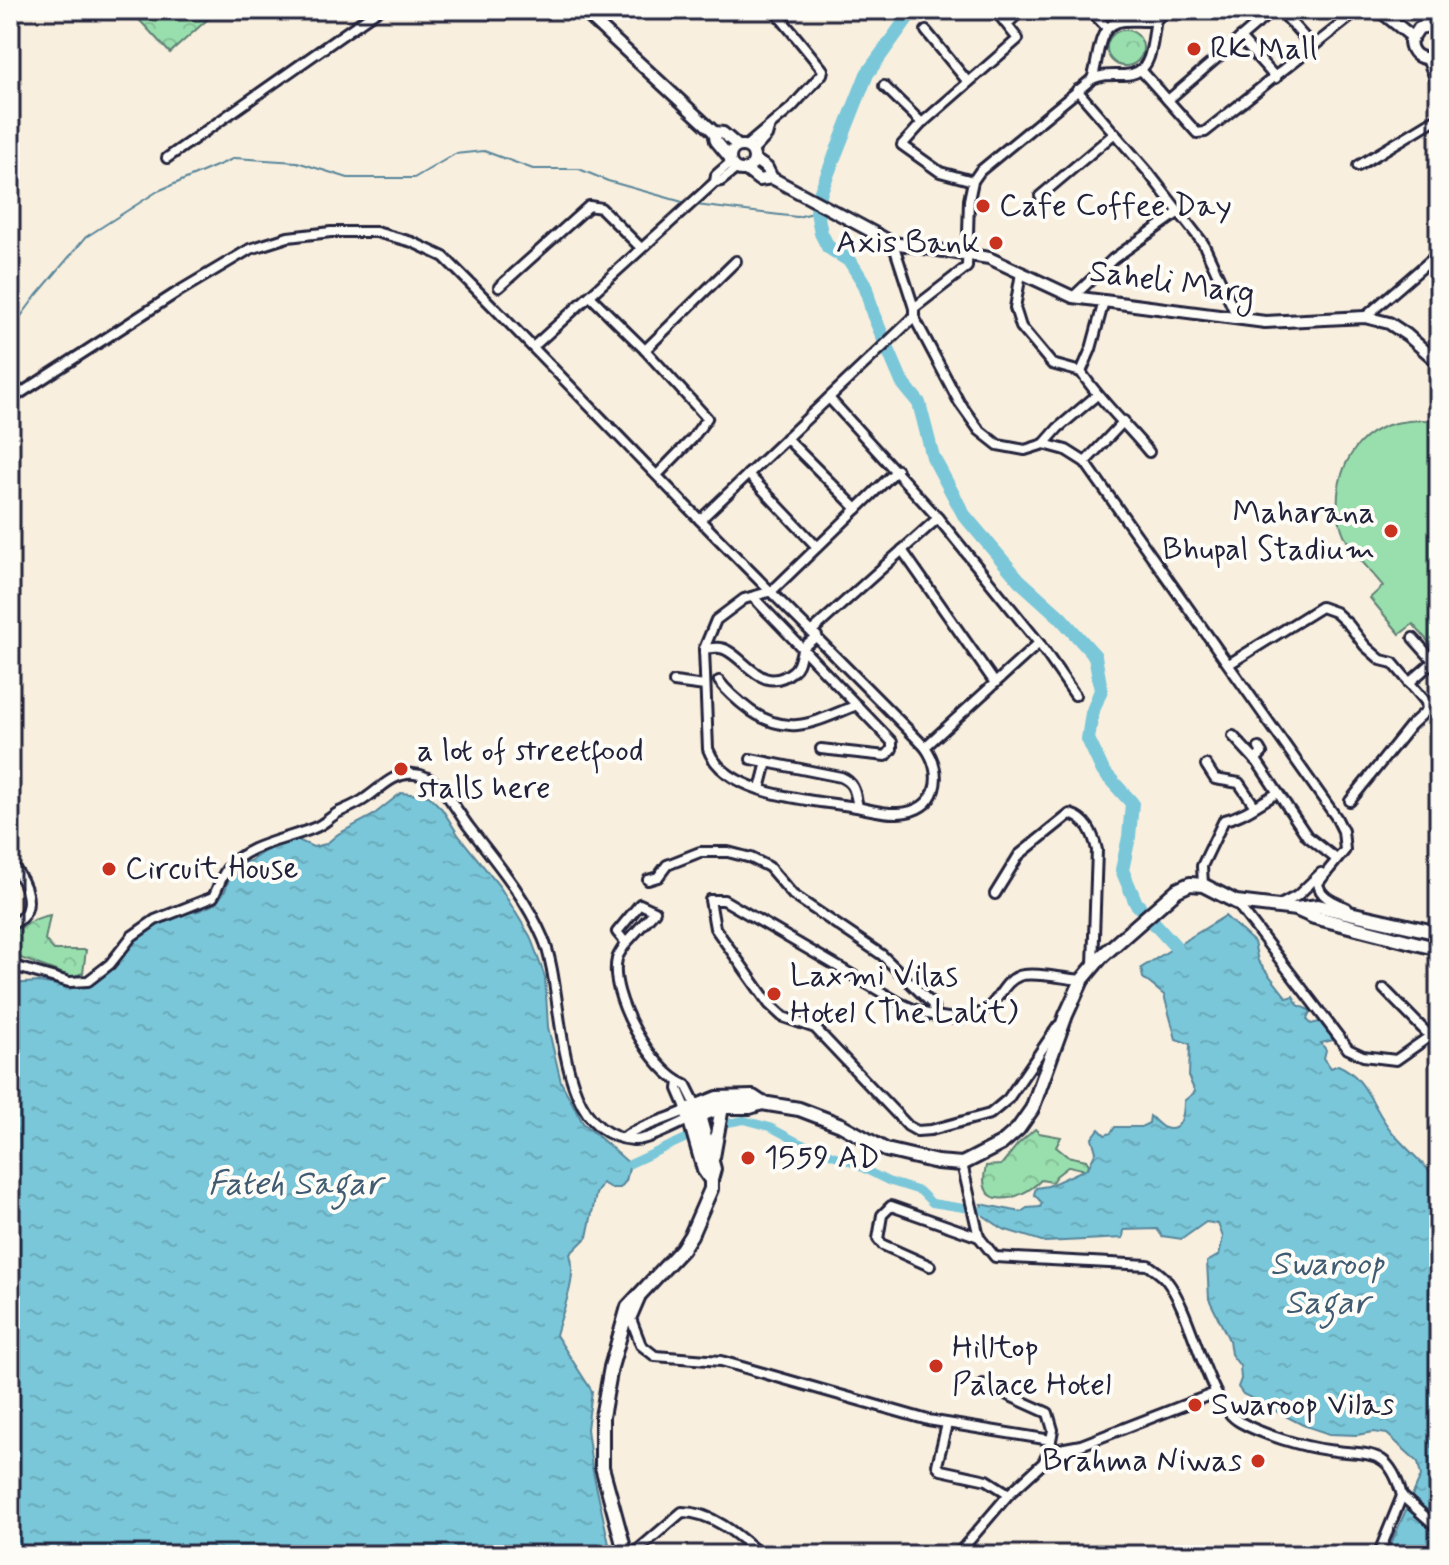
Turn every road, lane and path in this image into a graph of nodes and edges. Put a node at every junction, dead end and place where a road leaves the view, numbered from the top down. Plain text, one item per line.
1 (378, 10) edge
2 (582, 10) edge
3 (774, 10) edge
4 (995, 10) edge
5 (1022, 10) edge
6 (1090, 10) edge
7 (1166, 10) edge
8 (1245, 10) edge
9 (1273, 10) edge
10 (1280, 10) edge
11 (1359, 10) edge
12 (1379, 10) edge
13 (1439, 13) edge
14 (1156, 20) junction
15 (1007, 24) junction
16 (1257, 24) junction
17 (1424, 26) junction
18 (1107, 28) junction
19 (926, 31) dead end
20 (1439, 31) edge
21 (1411, 36) junction
22 (1240, 38) junction
23 (1313, 47) junction
24 (1439, 52) edge
25 (1428, 59) junction
26 (1141, 70) junction
27 (1276, 78) junction
28 (1092, 79) junction
29 (968, 82) junction
30 (1439, 85) edge
31 (884, 86) dead end
32 (1077, 90) junction
33 (1168, 100) junction
34 (1439, 117) edge
35 (922, 123) junction
36 (714, 132) junction
37 (1115, 133) junction
38 (748, 151) junction
39 (167, 158) dead end
40 (736, 165) junction
41 (1358, 166) dead end
42 (772, 178) junction
43 (973, 181) junction
44 (1040, 196) dead end
45 (1179, 212) junction
46 (893, 243) junction
47 (641, 248) junction
48 (966, 253) junction
49 (1439, 253) edge
50 (736, 261) dead end
51 (1021, 273) junction
52 (499, 287) dead end
53 (590, 296) junction
54 (1073, 297) junction
55 (1104, 301) junction
56 (912, 315) junction
57 (1365, 317) junction
58 (1238, 319) junction
59 (533, 347) junction
60 (645, 350) junction
61 (1439, 363) edge
62 (1081, 372) junction
63 (1097, 395) junction
64 (829, 398) junction
65 (10, 400) edge
66 (1124, 421) junction
67 (786, 438) junction
68 (1044, 444) junction
69 (1149, 452) dead end
70 (1085, 462) junction
71 (897, 470) junction
72 (748, 474) junction
73 (657, 475) junction
74 (857, 509) junction
75 (938, 518) junction
76 (700, 520) junction
77 (817, 547) junction
78 (902, 550) junction
79 (772, 591) junction
80 (753, 597) junction
81 (815, 633) junction
82 (1413, 638) dead end
83 (1039, 643) junction
84 (803, 648) junction
85 (704, 649) junction
86 (1229, 664) junction
87 (1437, 664) edge
88 (719, 681) dead end
89 (674, 682) dead end
90 (995, 683) junction
91 (1409, 683) junction
92 (705, 686) junction
93 (1075, 695) dead end
94 (1439, 701) edge
95 (857, 705) junction
96 (1427, 710) junction
97 (1233, 736) dead end
98 (925, 747) junction
99 (1259, 748) dead end
100 (821, 749) dead end
101 (751, 759) dead end
102 (1255, 760) junction
103 (767, 762) junction
104 (1206, 765) dead end
105 (760, 789) junction
106 (1278, 793) junction
107 (1350, 801) dead end
108 (1254, 805) junction
109 (858, 807) junction
110 (10, 808) edge
111 (10, 839) edge
112 (1345, 841) junction
113 (1335, 858) junction
114 (10, 863) edge
115 (648, 880) dead end
116 (1203, 885) junction
117 (995, 894) dead end
118 (1236, 902) junction
119 (1273, 908) junction
120 (1296, 909) junction
121 (1365, 917) junction
122 (10, 925) edge
123 (1439, 933) edge
124 (626, 943) junction
125 (1439, 949) edge
126 (1098, 960) junction
127 (10, 965) edge
128 (1082, 980) junction
129 (1384, 989) dead end
130 (1066, 1015) junction
131 (936, 1016) junction
132 (1434, 1034) edge
133 (762, 1103) junction
134 (720, 1111) junction
135 (694, 1115) junction
136 (706, 1142) junction
137 (962, 1164) junction
138 (711, 1180) junction
139 (978, 1232) junction
140 (930, 1266) dead end
141 (643, 1290) junction
142 (983, 1384) dead end
143 (1215, 1393) junction
144 (947, 1424) junction
145 (1051, 1440) junction
146 (1049, 1451) junction
147 (1009, 1494) junction
148 (1402, 1496) junction
149 (1439, 1529) edge
150 (626, 1555) edge
151 (632, 1555) edge
152 (761, 1555) edge
153 (957, 1555) edge
154 (1378, 1555) edge

1 - 39 street
2 - 36 main road
3 - 38 street
4 - 15 street
5 - 15 street
6 - 18 street
7 - 14 street
8 - 16 street
9 - 16 street
10 - 23 street
11 - 23 street
12 - 21 main road
13 - 17 main road
14 - 18 street
14 - 26 street
15 - 29 street
16 - 22 street
17 - 20 main road
17 - 21 main road
18 - 28 street
19 - 29 street
21 - 25 main road
22 - 27 street
22 - 33 street
23 - 27 street
24 - 25 main road
25 - 30 main road
26 - 28 street
26 - 33 street
27 - 33 street
28 - 32 street
29 - 35 street
31 - 35 street
32 - 37 street
32 - 43 street
34 - 41 street
35 - 43 street
36 - 38 main road
36 - 40 main road
37 - 44 street
37 - 45 street
38 - 40 main road
38 - 40 main road
38 - 42 main road
40 - 42 main road
40 - 47 street
42 - 46 main road
43 - 48 street
45 - 54 street
45 - 58 street
46 - 48 main road, Saheli Marg
46 - 56 street
47 - 52 street
47 - 53 street
48 - 51 main road, Saheli Marg
48 - 56 street
49 - 57 street
50 - 60 street
51 - 54 main road, Saheli Marg
51 - 62 street
53 - 59 street
53 - 60 street
54 - 55 main road, Saheli Marg
55 - 58 main road, Saheli Marg
55 - 62 street
56 - 64 street
56 - 68 street
57 - 58 main road, Saheli Marg
57 - 61 main road, Saheli Marg
59 - 65 street
59 - 73 street
60 - 73 street
62 - 63 street
63 - 66 street
63 - 68 street
64 - 67 street
64 - 71 street
66 - 69 street
66 - 70 street
67 - 72 street
67 - 74 street
68 - 70 street
70 - 86 street
71 - 74 street
71 - 75 street
72 - 76 street
72 - 77 street
73 - 76 street
74 - 77 street
75 - 78 street
75 - 83 street
76 - 79 street
77 - 79 street
78 - 81 street
78 - 90 street
79 - 80 street
79 - 81 street
80 - 84 street
80 - 85 street
81 - 84 street
81 - 98 street
82 - 87 street
83 - 90 street
83 - 93 street
84 - 85 street
84 - 95 street
85 - 92 street
86 - 91 street
86 - 112 street
87 - 91 street
88 - 95 street
89 - 92 street
90 - 98 street
91 - 96 street
92 - 105 street
94 - 96 street
95 - 100 street
96 - 107 street
97 - 102 street
98 - 109 street
99 - 102 street
101 - 103 street
102 - 106 street
103 - 105 street
103 - 109 street
104 - 108 street
105 - 109 street
106 - 108 street
106 - 113 street
108 - 116 street
110 - 111 street
112 - 113 street
112 - 121 street
113 - 119 street
114 - 122 street
115 - 131 street
116 - 118 highway
116 - 126 highway
117 - 126 street
118 - 119 highway
118 - 132 street
119 - 120 highway
120 - 121 highway
120 - 125 highway
121 - 123 highway
124 - 124 street
124 - 135 street
126 - 128 highway
127 - 135 street
128 - 130 highway
128 - 131 street
129 - 132 street
130 - 131 street
130 - 137 highway
133 - 134 highway
133 - 135 highway
133 - 137 highway
134 - 135 highway
134 - 136 highway
135 - 136 highway
136 - 138 highway
136 - 138 highway
137 - 139 street
138 - 141 highway
139 - 140 street
139 - 143 street
141 - 144 street
141 - 150 highway
142 - 145 street
143 - 146 street
143 - 148 street
144 - 145 street
144 - 147 street
145 - 146 street
146 - 147 street
147 - 153 street
148 - 149 street
148 - 154 street
151 - 152 street

